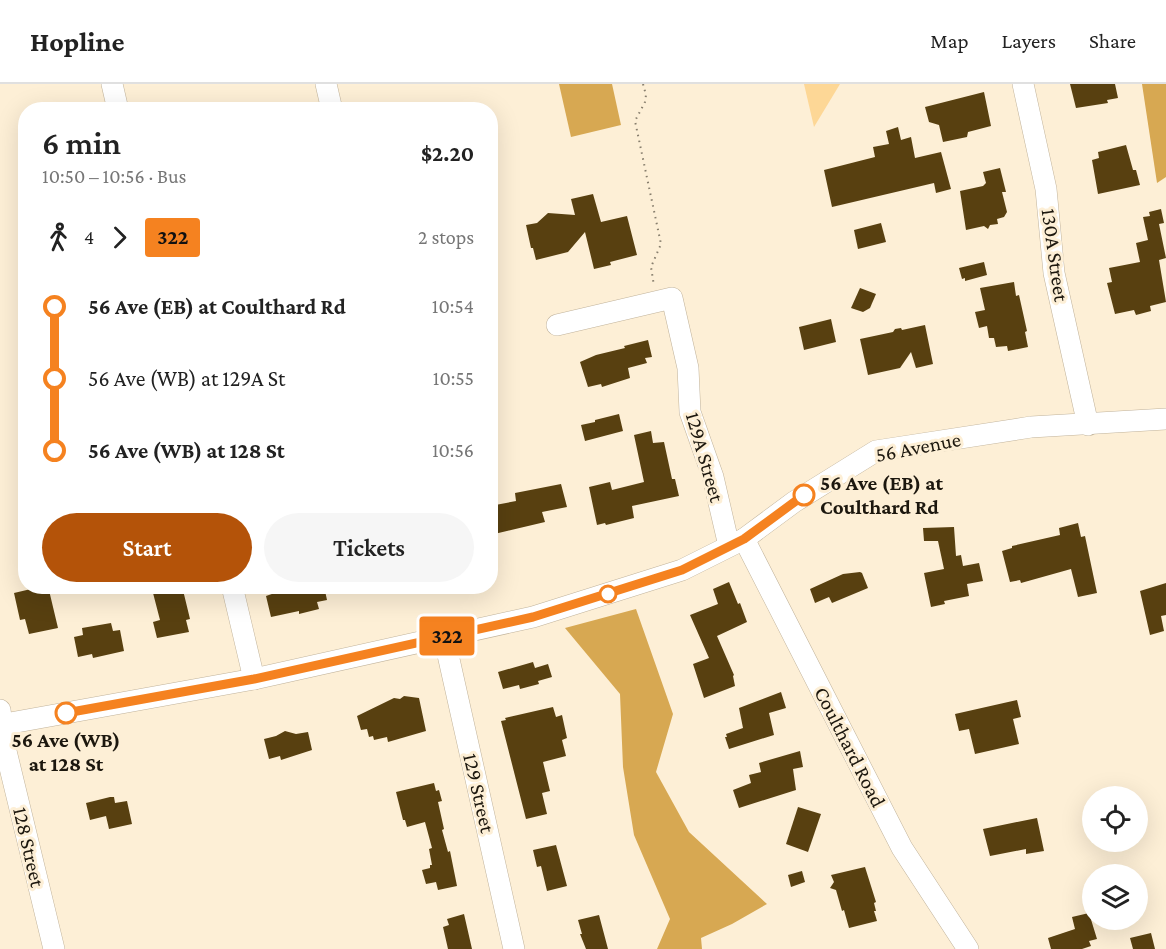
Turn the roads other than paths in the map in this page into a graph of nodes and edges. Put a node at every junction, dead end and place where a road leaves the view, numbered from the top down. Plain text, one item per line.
1 (112, 84) edge
2 (326, 84) edge
3 (1023, 84) edge
4 (116, 102) edge
5 (330, 102) edge
6 (557, 325) dead end
7 (1166, 419) edge
8 (1088, 425) junction
9 (736, 542) junction
10 (234, 594) edge
11 (444, 637) junction
12 (254, 679) junction
13 (1, 720) edge
14 (54, 949) edge
15 (514, 949) edge
16 (968, 949) edge

1 - 4 street
2 - 5 street
3 - 8 street, 130A Street
6 - 9 street, 129A Street
7 - 8 street, 56 Avenue
8 - 9 street, 56 Avenue
9 - 11 street, 56 Avenue
9 - 16 street, Coulthard Road
10 - 12 street
11 - 12 street, 56 Avenue
11 - 15 street, 129 Street
12 - 13 street, 56 Avenue
13 - 14 street, 128 Street

